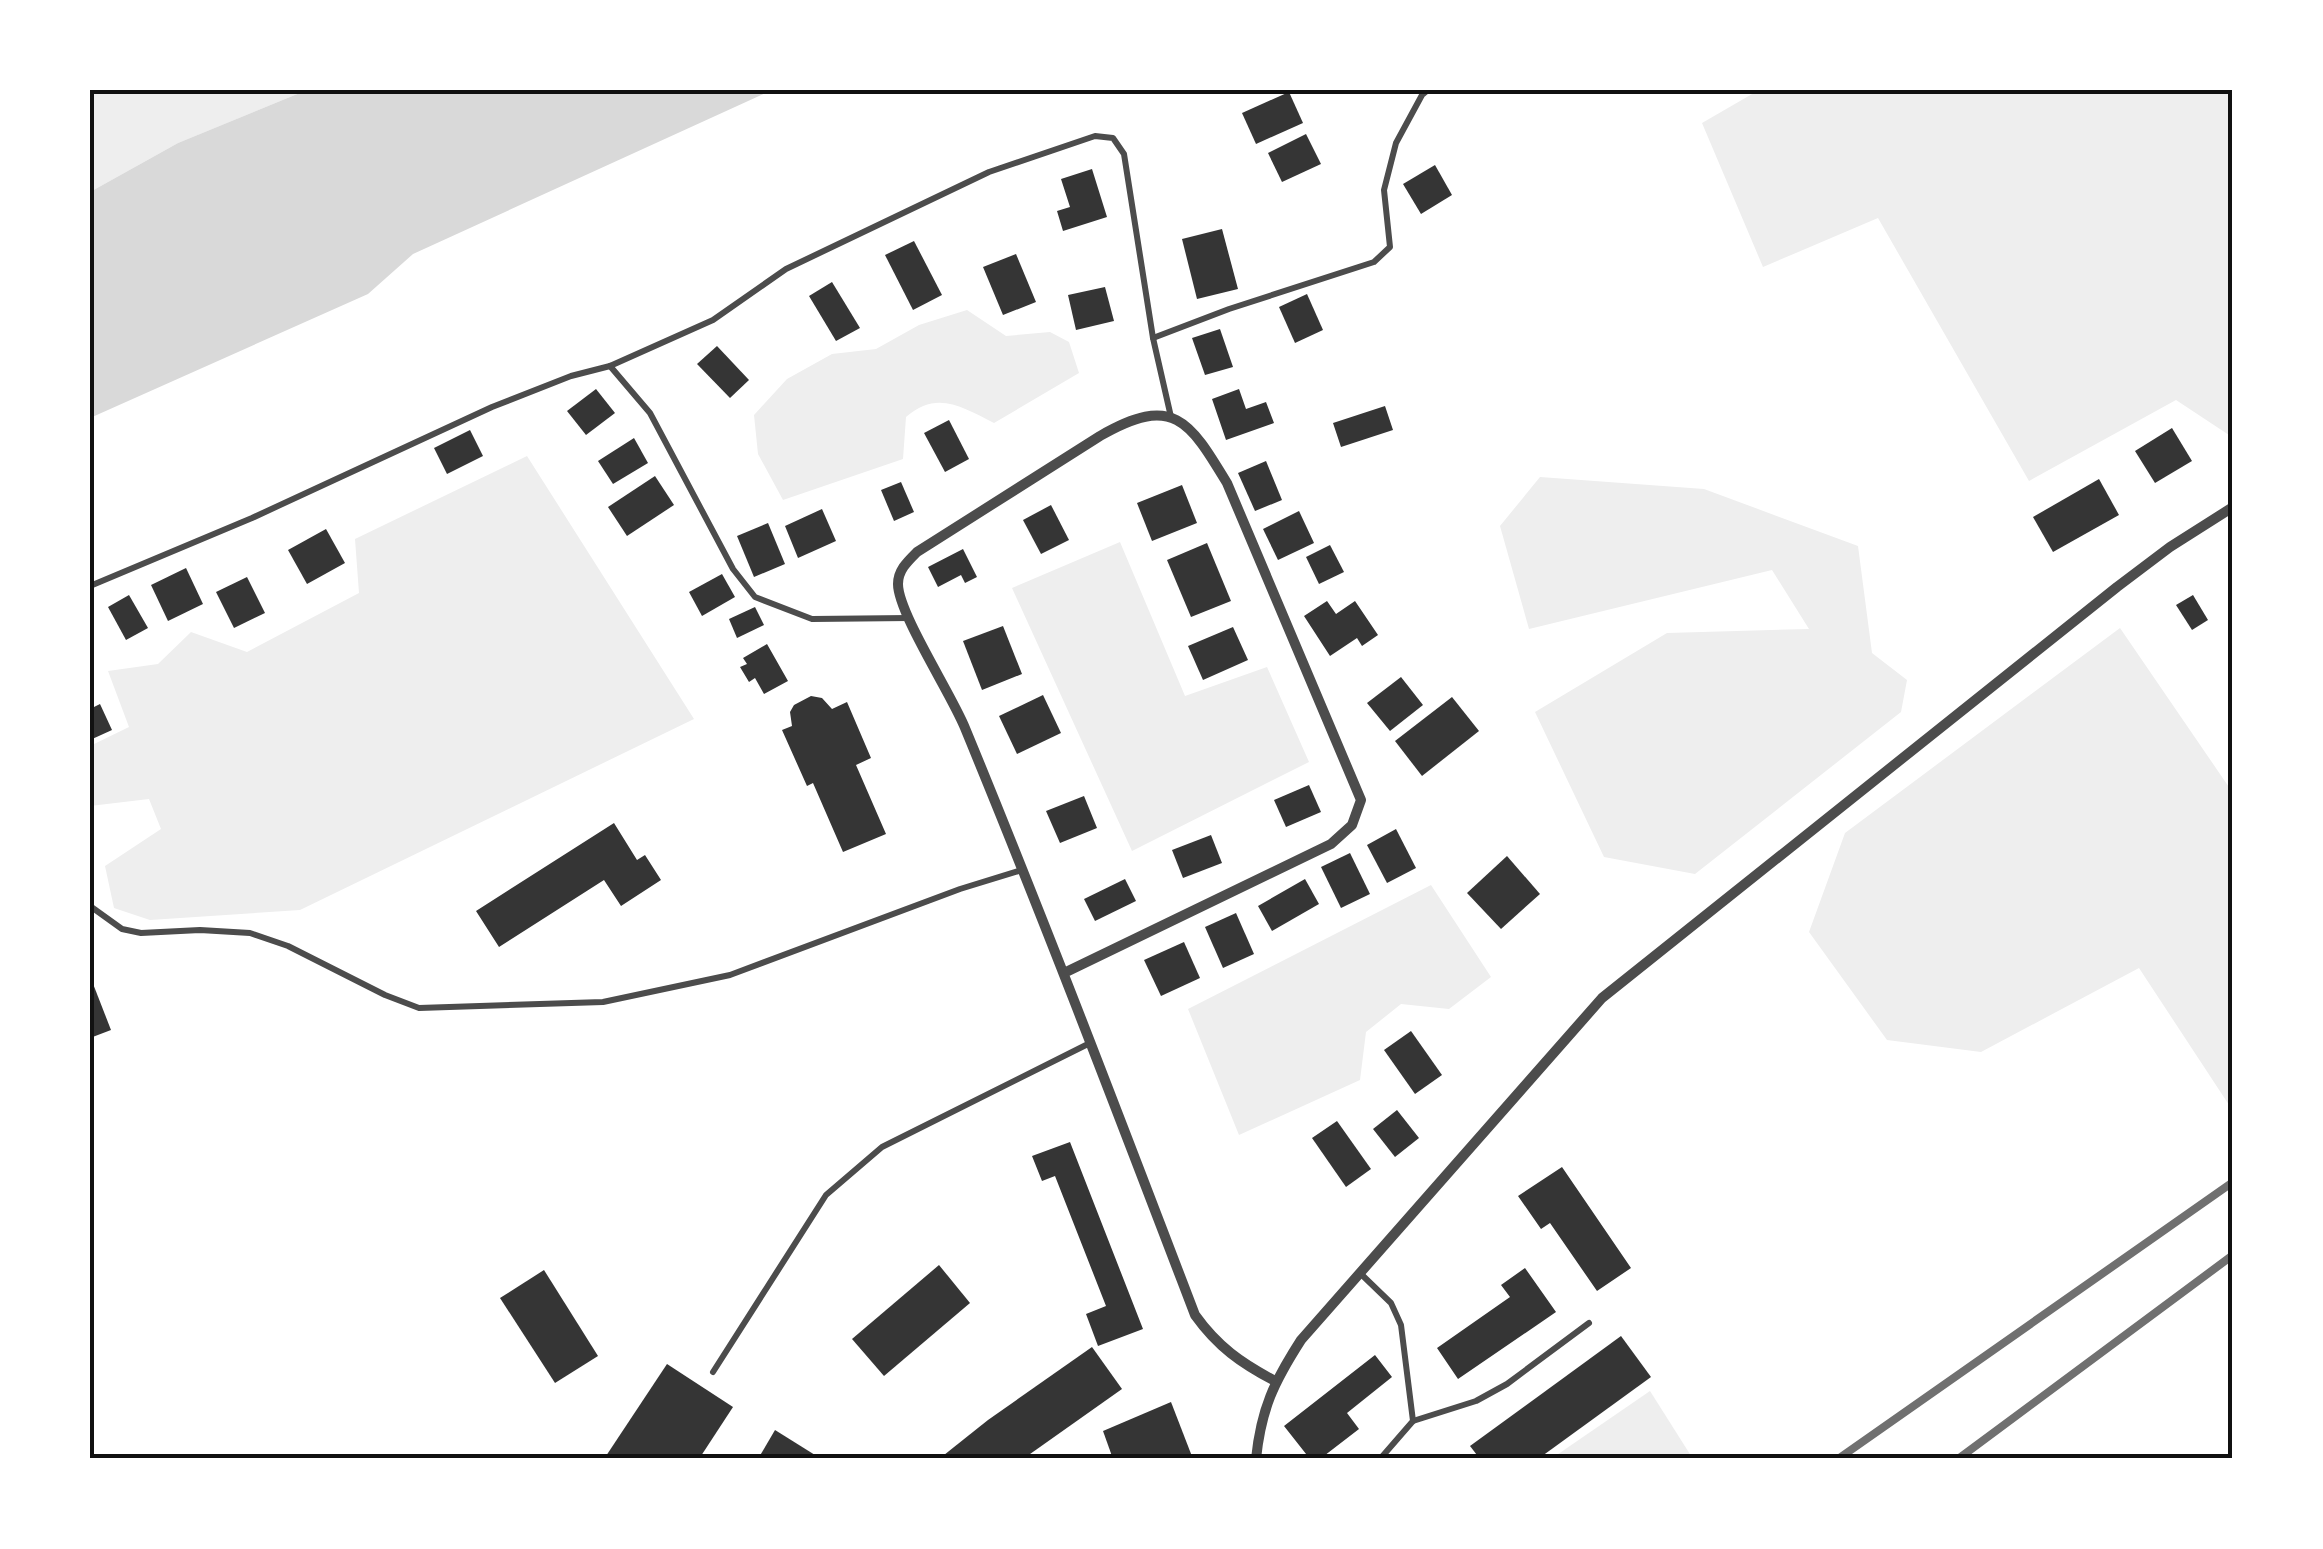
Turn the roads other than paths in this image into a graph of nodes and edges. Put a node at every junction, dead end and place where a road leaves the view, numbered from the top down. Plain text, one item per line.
1 (1428, 90) edge
2 (1153, 338) junction
3 (610, 366) junction
4 (1171, 418) junction
5 (2233, 507) edge
6 (90, 586) edge
7 (909, 618) junction
8 (1024, 870) junction
9 (90, 906) edge
10 (1064, 973) junction
11 (1090, 1043) junction
12 (1360, 1273) junction
13 (1589, 1323) dead end
14 (714, 1372) dead end
15 (1274, 1381) junction
16 (1414, 1421) junction
17 (1256, 1459) edge
18 (1380, 1459) edge

1 - 2 lane
2 - 3 lane
2 - 4 lane
3 - 6 lane
3 - 7 lane
4 - 7 street
4 - 10 street
5 - 12 street
7 - 8 street
8 - 9 lane
8 - 10 street
10 - 11 street
11 - 14 lane
11 - 15 street
12 - 15 street
12 - 16 lane
13 - 16 lane
15 - 17 street
16 - 18 lane

